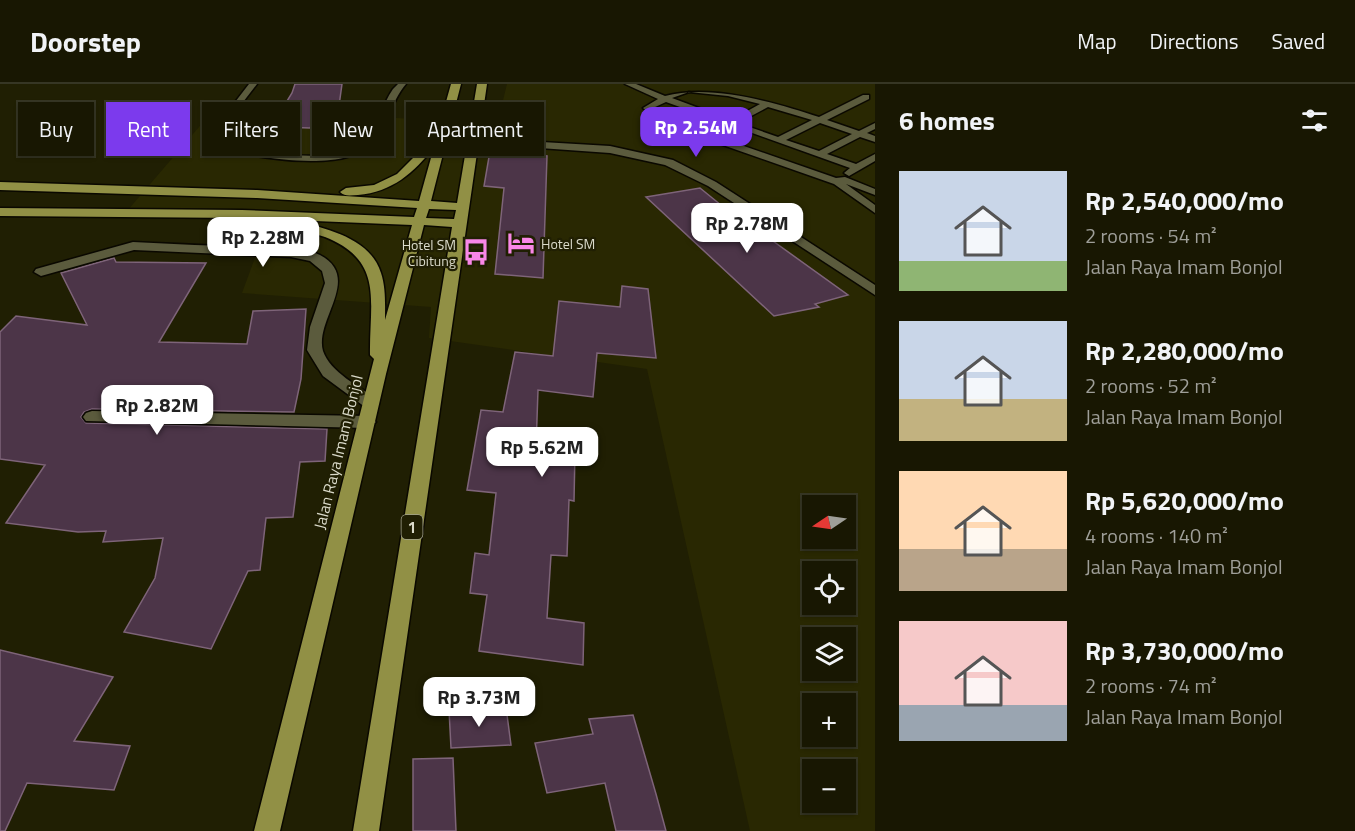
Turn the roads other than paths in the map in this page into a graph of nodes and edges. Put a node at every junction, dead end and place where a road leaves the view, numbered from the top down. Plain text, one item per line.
1 (253, 84) edge
2 (402, 84) edge
3 (456, 84) edge
4 (482, 84) edge
5 (629, 84) edge
6 (731, 95) junction
7 (866, 97) dead end
8 (664, 99) junction
9 (451, 102) edge
10 (480, 102) edge
11 (765, 105) junction
12 (696, 111) junction
13 (817, 121) junction
14 (732, 123) junction
15 (875, 126) edge
16 (860, 134) junction
17 (875, 139) edge
18 (779, 140) junction
19 (544, 145) edge
20 (820, 154) junction
21 (423, 156) edge
22 (436, 156) edge
23 (472, 156) edge
24 (875, 157) edge
25 (855, 167) junction
26 (839, 181) junction
27 (0, 186) edge
28 (875, 192) edge
29 (257, 194) junction
30 (423, 205) junction
31 (875, 210) edge
32 (0, 212) edge
33 (242, 214) junction
34 (460, 215) junction
35 (419, 221) junction
36 (41, 272) dead end
37 (875, 291) edge
38 (378, 374) junction
39 (369, 412) junction
40 (92, 417) dead end
41 (267, 831) edge
42 (366, 831) edge

1 - 2 lane
3 - 9 highway, Jalan Raya Imam Bonjol
4 - 10 highway, 1
5 - 8 lane
6 - 8 lane
6 - 11 lane
6 - 12 lane
7 - 13 lane
8 - 12 lane
8 - 26 lane
11 - 13 lane
11 - 14 lane
12 - 14 lane
13 - 16 lane
13 - 18 lane
14 - 18 lane
15 - 16 lane
16 - 17 lane
16 - 20 lane
18 - 20 lane
19 - 37 street
20 - 25 lane
21 - 29 highway
22 - 30 highway, Jalan Raya Imam Bonjol
23 - 34 highway, 1
24 - 25 lane
25 - 26 lane
26 - 28 lane
26 - 31 lane
27 - 29 highway
29 - 30 highway
30 - 34 highway
30 - 35 highway, Jalan Raya Imam Bonjol
32 - 33 highway
33 - 35 highway
33 - 38 highway
34 - 35 highway
34 - 42 highway, 1
35 - 38 highway, Jalan Raya Imam Bonjol
36 - 39 street
38 - 39 highway, Jalan Raya Imam Bonjol
39 - 40 street
39 - 41 highway, Jalan Raya Imam Bonjol

